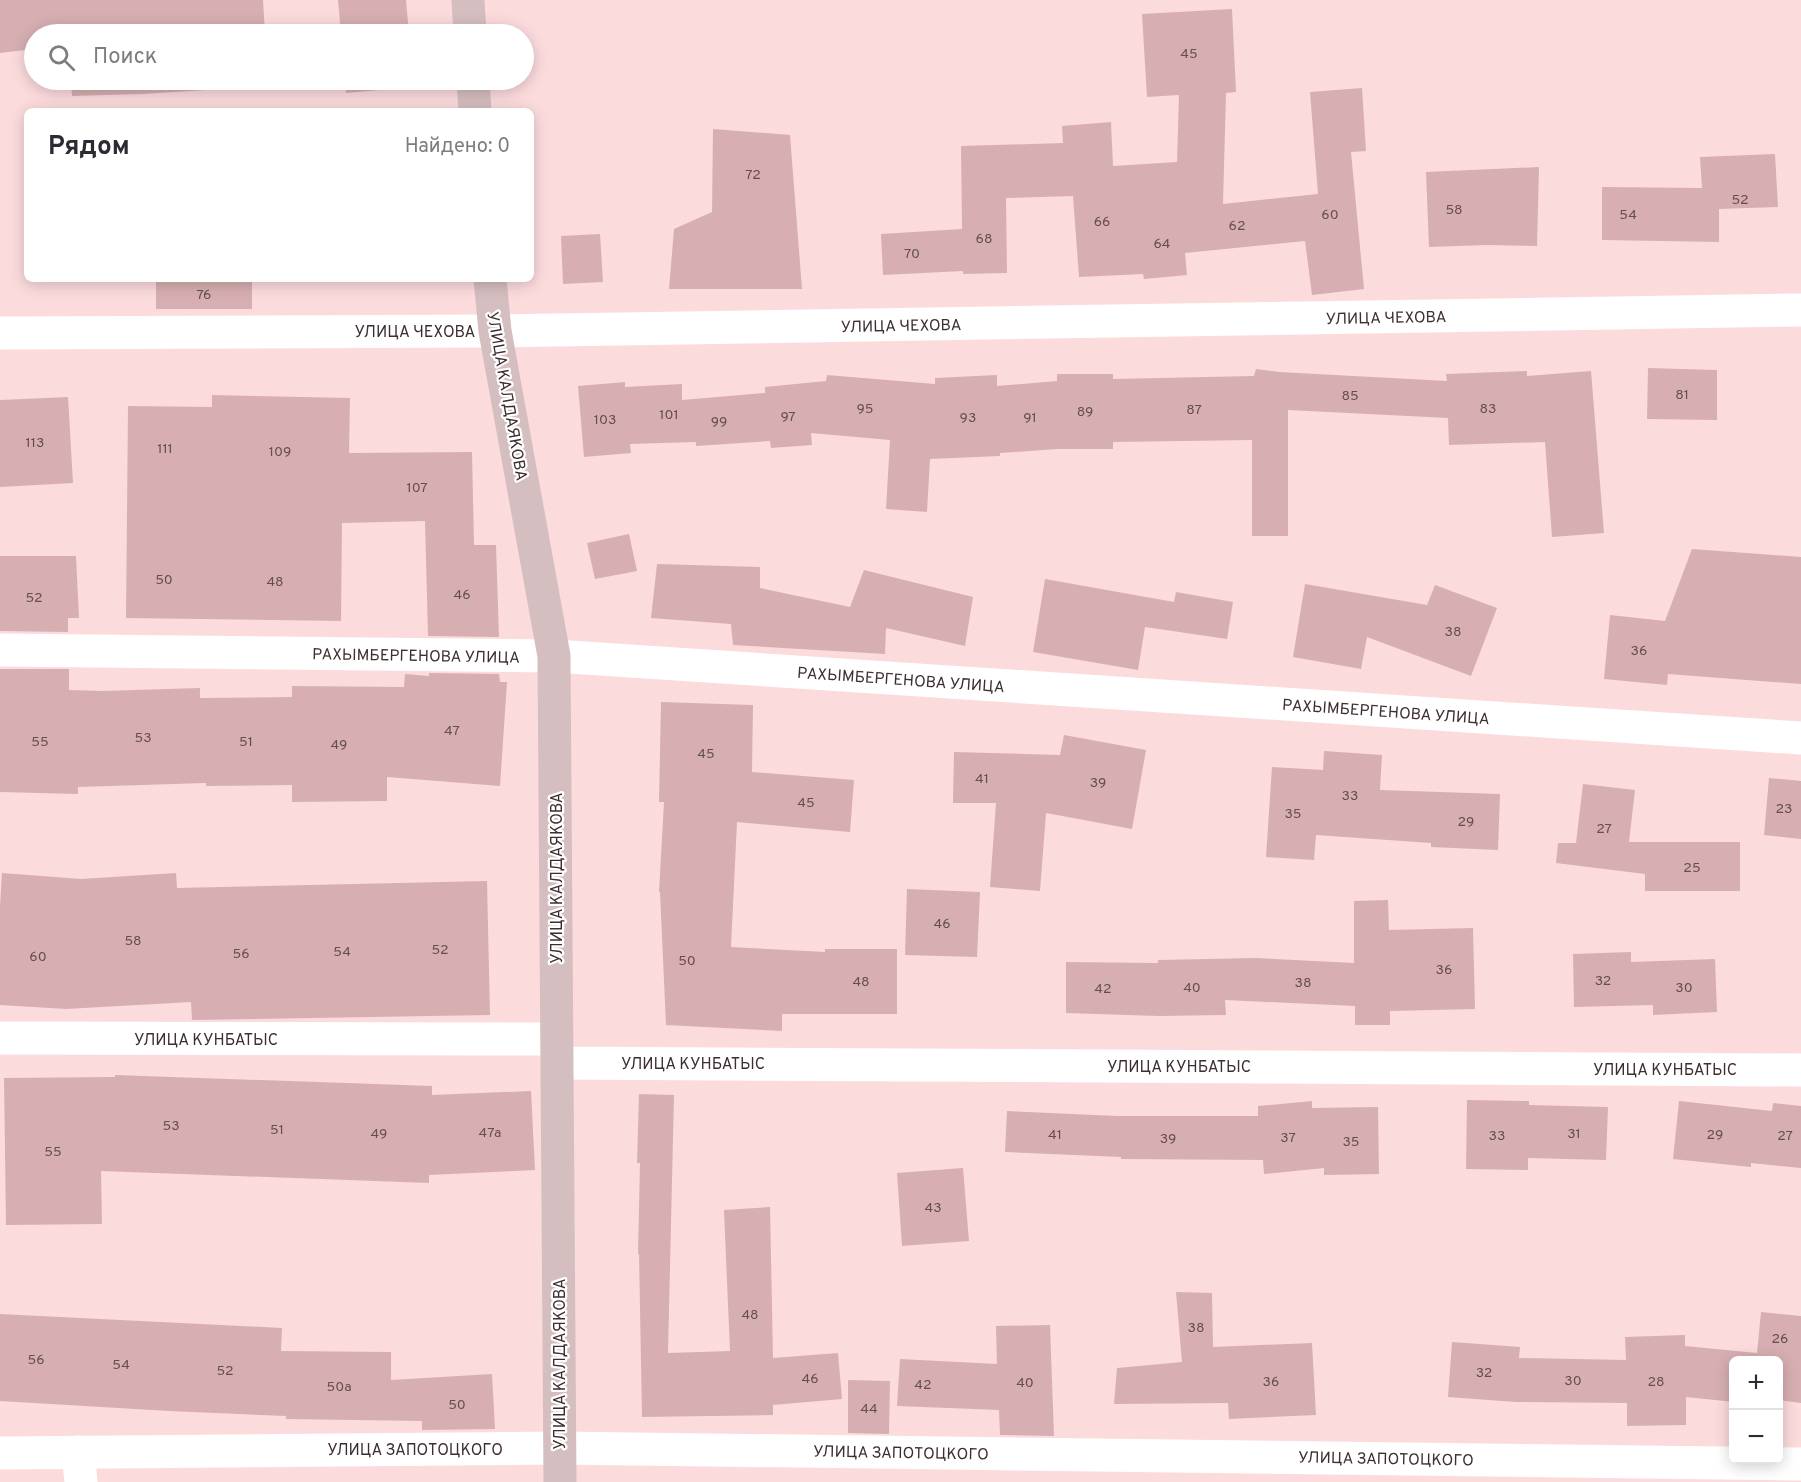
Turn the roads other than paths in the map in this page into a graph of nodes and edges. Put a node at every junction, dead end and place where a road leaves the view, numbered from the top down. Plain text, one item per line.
1 (468, 0) edge
2 (469, 24) edge
3 (474, 90) edge
4 (475, 108) edge
5 (490, 282) edge
6 (1801, 310) edge
7 (495, 331) junction
8 (0, 333) edge
9 (0, 650) edge
10 (555, 656) junction
11 (1801, 738) edge
12 (0, 1038) edge
13 (557, 1051) junction
14 (1801, 1070) edge
15 (559, 1448) junction
16 (0, 1453) edge
17 (1801, 1464) edge
18 (79, 1467) edge
19 (1079, 1468) edge
20 (560, 1482) edge

1 - 2 street
3 - 4 street
5 - 7 street, УЛИЦА КАЛДАЯКОВА
6 - 7 street, УЛИЦА ЧЕХОВА
7 - 8 street, УЛИЦА ЧЕХОВА
7 - 10 street, УЛИЦА КАЛДАЯКОВА
9 - 10 street, РАХЫМБЕРГЕНОВА УЛИЦА
10 - 11 street, РАХЫМБЕРГЕНОВА УЛИЦА
10 - 13 street, УЛИЦА КАЛДАЯКОВА
12 - 13 street, УЛИЦА КУНБАТЫС
13 - 14 street, УЛИЦА КУНБАТЫС
13 - 15 street, УЛИЦА КАЛДАЯКОВА
15 - 18 street, УЛИЦА ЗАПОТОЦКОГО
15 - 19 street, УЛИЦА ЗАПОТОЦКОГО
15 - 20 street, УЛИЦА КАЛДАЯКОВА
16 - 18 street, УЛИЦА ЗАПОТОЦКОГО
17 - 19 street, УЛИЦА ЗАПОТОЦКОГО

